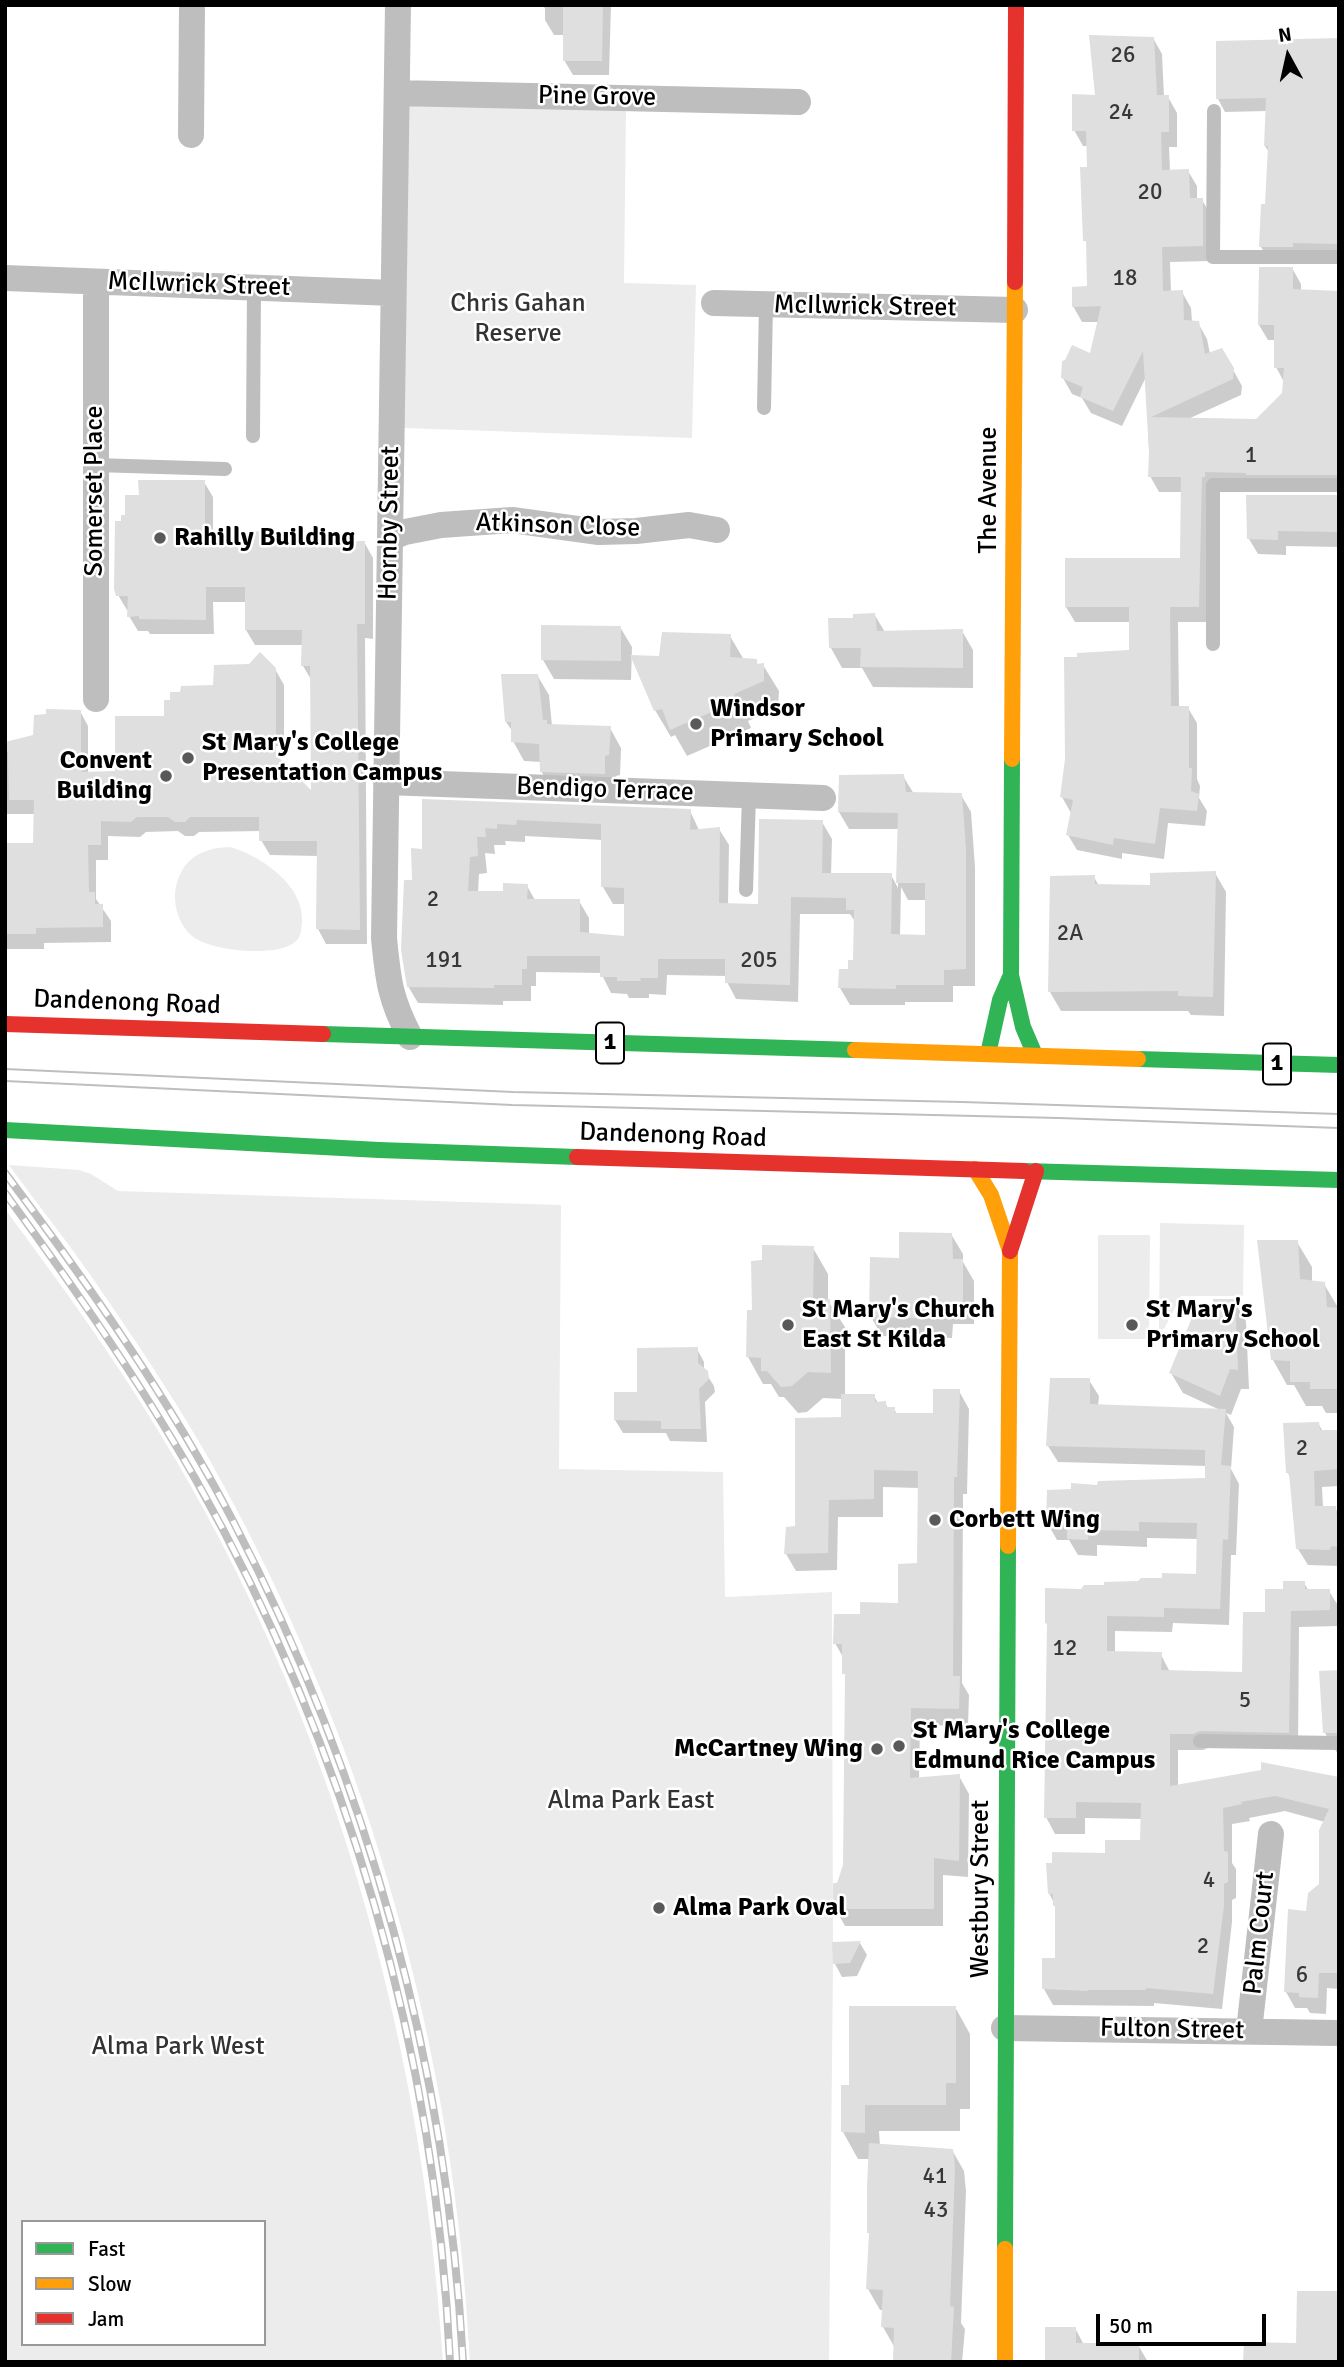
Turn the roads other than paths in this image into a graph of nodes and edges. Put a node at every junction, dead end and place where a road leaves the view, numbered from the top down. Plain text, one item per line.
1 (192, 5) edge
2 (398, 5) edge
3 (1016, 5) edge
4 (397, 93) junction
5 (798, 102) dead end
6 (1214, 111) dead end
7 (191, 135) dead end
8 (1339, 257) edge
9 (5, 278) edge
10 (96, 282) junction
11 (254, 287) junction
12 (393, 293) junction
13 (715, 303) dead end
14 (766, 304) junction
15 (1015, 310) junction
16 (764, 408) dead end
17 (253, 436) dead end
18 (95, 465) junction
19 (225, 469) dead end
20 (1339, 485) edge
21 (390, 526) junction
22 (717, 530) dead end
23 (1213, 644) dead end
24 (96, 699) dead end
25 (386, 782) junction
26 (749, 795) junction
27 (823, 798) dead end
28 (746, 890) dead end
29 (1010, 975) junction
30 (5, 1024) edge
31 (410, 1037) junction
32 (988, 1054) junction
33 (1035, 1055) junction
34 (1339, 1065) edge
35 (12, 1130) edge
36 (975, 1169) junction
37 (1036, 1171) junction
38 (1339, 1180) edge
39 (1010, 1251) junction
40 (1200, 1741) dead end
41 (1339, 1743) edge
42 (1271, 1835) dead end
43 (1004, 2028) junction
44 (1249, 2031) junction
45 (1339, 2033) edge
46 (1005, 2361) edge

1 - 7 street
2 - 4 street, Hornby Street
3 - 15 main road, The Avenue
4 - 5 street, Pine Grove
4 - 12 street, Hornby Street
6 - 8 lane
9 - 10 street, McIlwrick Street
10 - 11 street, McIlwrick Street
10 - 18 street, Somerset Place
11 - 12 street, McIlwrick Street
11 - 17 lane
12 - 21 street, Hornby Street
13 - 14 street, McIlwrick Street
14 - 15 street, McIlwrick Street
14 - 16 lane
15 - 29 main road, The Avenue
18 - 19 lane
18 - 24 street, Somerset Place
20 - 23 lane
21 - 22 street, Atkinson Close
21 - 25 street, Hornby Street
25 - 26 street, Bendigo Terrace
25 - 31 street, Hornby Street
26 - 27 street, Bendigo Terrace
26 - 28 lane
29 - 32 main road, The Avenue
29 - 33 main road, The Avenue
30 - 31 main road, Dandenong Road / 1
31 - 32 main road, Dandenong Road / 1
32 - 33 main road, Dandenong Road / 1
33 - 34 main road, Dandenong Road / 1
35 - 36 main road, Dandenong Road
36 - 37 main road, Dandenong Road
36 - 39 main road, Westbury Street
37 - 38 main road, Dandenong Road
37 - 39 main road, Westbury Street
39 - 43 main road, Westbury Street
40 - 41 lane
42 - 44 street, Palm Court
43 - 44 street, Fulton Street
43 - 46 main road, Westbury Street
44 - 45 street, Fulton Street

